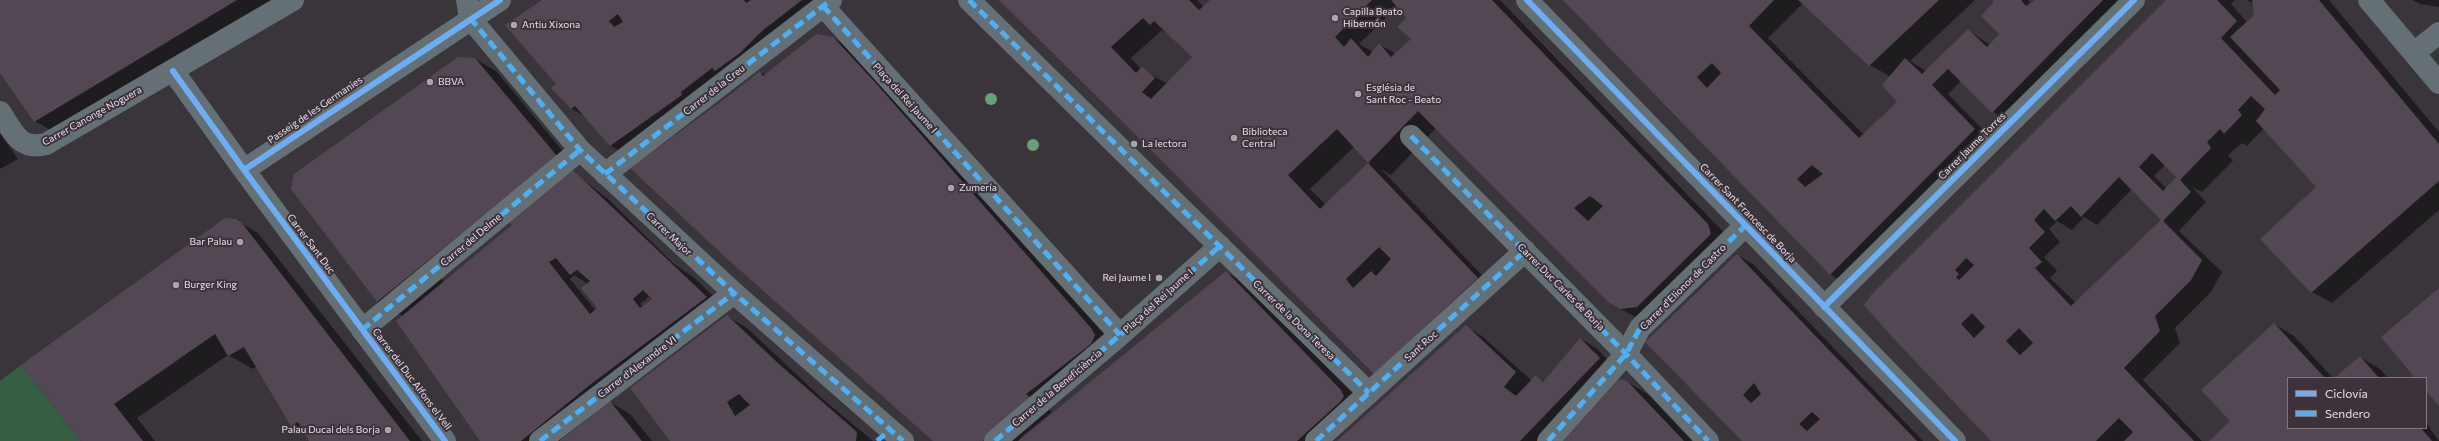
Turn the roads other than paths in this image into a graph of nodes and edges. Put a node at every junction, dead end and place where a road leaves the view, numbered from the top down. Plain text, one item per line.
1 (293, 0) edge
2 (500, 0) edge
3 (969, 0) edge
4 (1527, 0) edge
5 (2134, 0) edge
6 (2369, 0) edge
7 (827, 3) edge
8 (469, 9) edge
9 (2439, 33) edge
10 (2414, 53) junction
11 (173, 71) junction
12 (2439, 83) edge
13 (0, 112) edge
14 (1411, 136) dead end
15 (580, 150) junction
16 (244, 170) junction
17 (605, 174) junction
18 (1746, 225) junction
19 (1220, 246) junction
20 (1525, 251) junction
21 (734, 294) junction
22 (1824, 307) junction
23 (362, 330) junction
24 (1120, 335) junction
25 (1626, 354) junction
26 (1369, 393) junction
27 (890, 437) edge
28 (445, 441) edge
29 (540, 441) edge
30 (995, 441) edge
31 (1316, 441) edge
32 (1548, 441) edge
33 (1708, 441) edge
34 (1955, 441) edge

1 - 11 street
2 - 8 street, Passeig de les Germanies
3 - 19 street
4 - 18 street, Carrer Sant Francesc de Borja
5 - 22 street, Carrer Jaume Torres
6 - 10 street
7 - 17 street, Carrer de la Creu
7 - 24 street, Plaça del Rei Jaume I
8 - 15 street, Carrer Major
8 - 16 street, Passeig de les Germanies
9 - 10 street
10 - 12 street
11 - 13 street, Carrer Canonge Noguera
11 - 16 street
14 - 20 street, Carrer Duc Carles de Borja
15 - 17 street, Carrer Major
15 - 23 street, Carrer del Delme
16 - 23 street, Carrer Sant Duc
17 - 21 street, Carrer Major
18 - 22 street, Carrer Sant Francesc de Borja
18 - 25 street, Carrer d'Elionor de Castro
19 - 24 street, Plaça del Rei Jaume I
19 - 26 street, Carrer de la Dona Teresa
20 - 25 street, Carrer Duc Carles de Borja
20 - 26 street, Sant Roc
21 - 27 street, Carrer Major
21 - 29 street, Carrer d'Alexandre VI
22 - 34 street, Carrer Sant Francesc de Borja
23 - 28 street, Carrer del Duc Alfons el Vell
24 - 30 street, Carrer de la Beneficiència
25 - 32 street, Carrer d'Elionor de Castro
25 - 33 street, Carrer Duc Carles de Borja
26 - 31 street, Sant Roc

